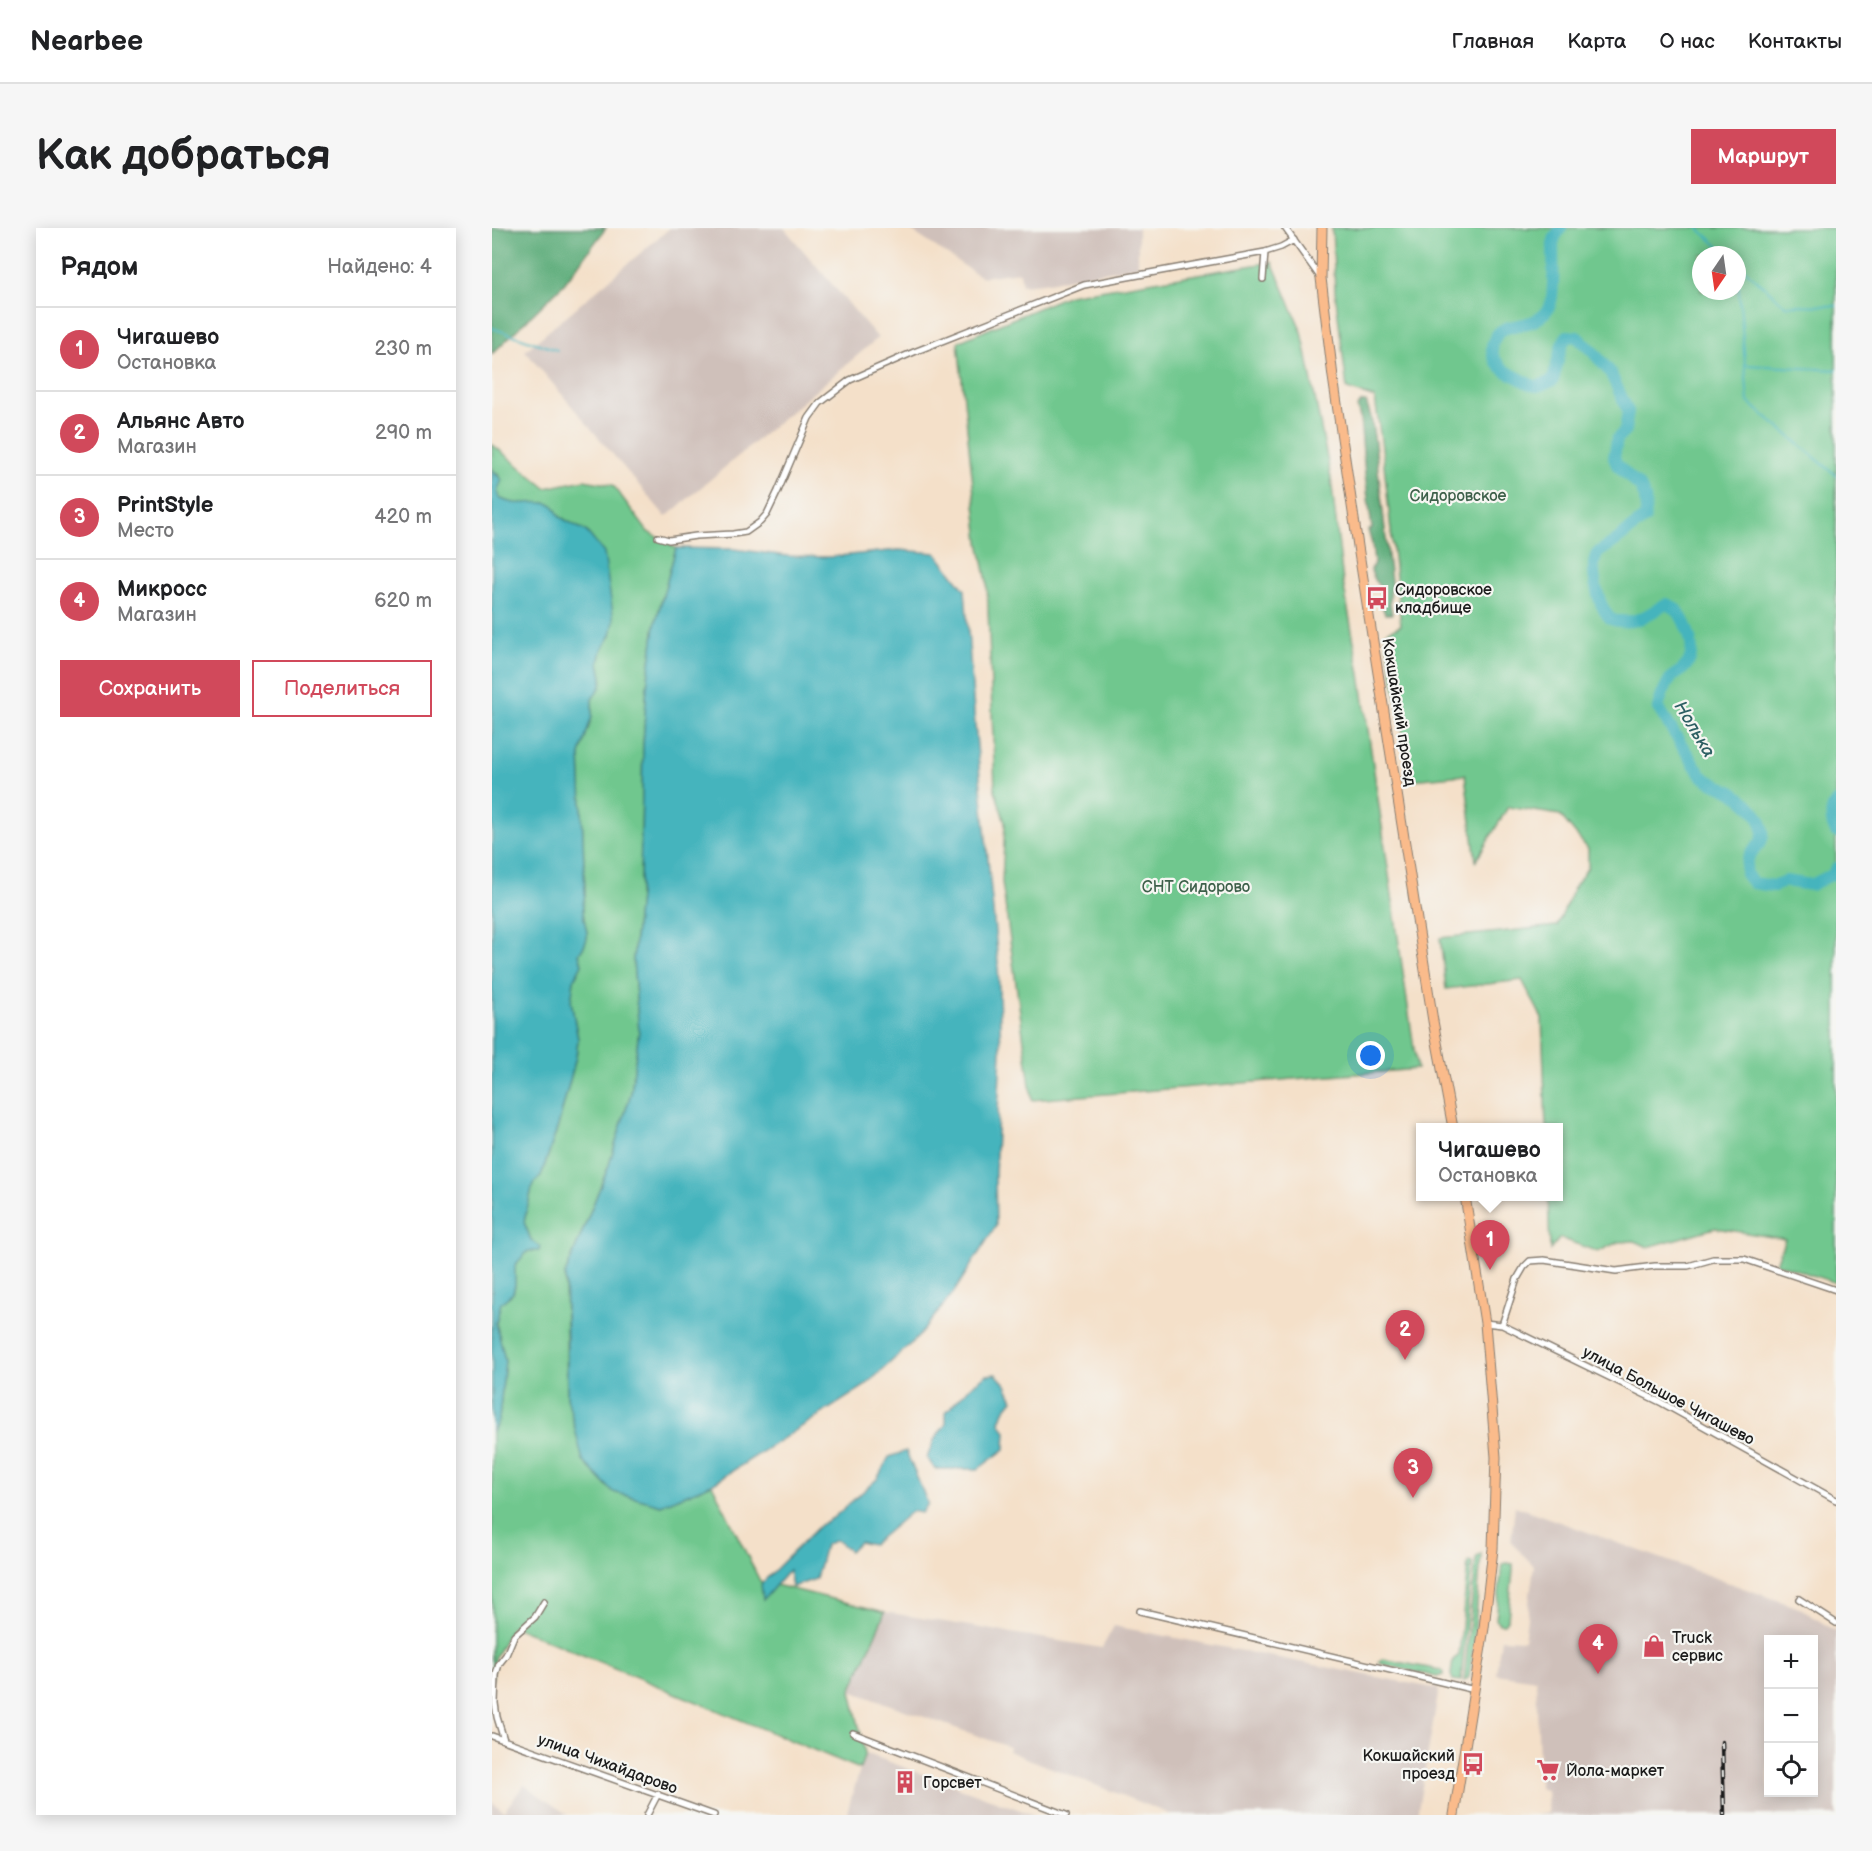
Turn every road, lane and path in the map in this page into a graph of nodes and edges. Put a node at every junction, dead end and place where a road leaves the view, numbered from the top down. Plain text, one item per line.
1 (1286, 228) edge
2 (1322, 228) edge
3 (1294, 240) junction
4 (1265, 252) junction
5 (1321, 278) junction
6 (1263, 279) dead end
7 (658, 537) dead end
8 (1452, 1123) edge
9 (1466, 1201) edge
10 (1836, 1290) edge
11 (1485, 1323) junction
12 (1502, 1325) junction
13 (1836, 1500) edge
14 (1799, 1599) dead end
15 (544, 1602) dead end
16 (1140, 1611) dead end
17 (1836, 1623) edge
18 (1475, 1690) junction
19 (853, 1733) dead end
20 (492, 1736) edge
21 (504, 1740) junction
22 (658, 1794) junction
23 (646, 1815) edge
24 (714, 1815) edge
25 (1066, 1815) edge
26 (1454, 1815) edge

1 - 3 street
2 - 5 main road, Кокшайский проезд
3 - 4 street
3 - 5 street
4 - 6 street
4 - 7 street
5 - 8 main road, Кокшайский проезд
9 - 11 main road
10 - 12 street
11 - 12 street, улица Большое Чигашево
11 - 18 main road
12 - 13 street, улица Большое Чигашево
14 - 17 street
15 - 21 street
16 - 18 street
18 - 26 main road
19 - 25 street
20 - 21 street, улица Чихайдарово
21 - 22 street, улица Чихайдарово
22 - 23 street
22 - 24 street, улица Чихайдарово

